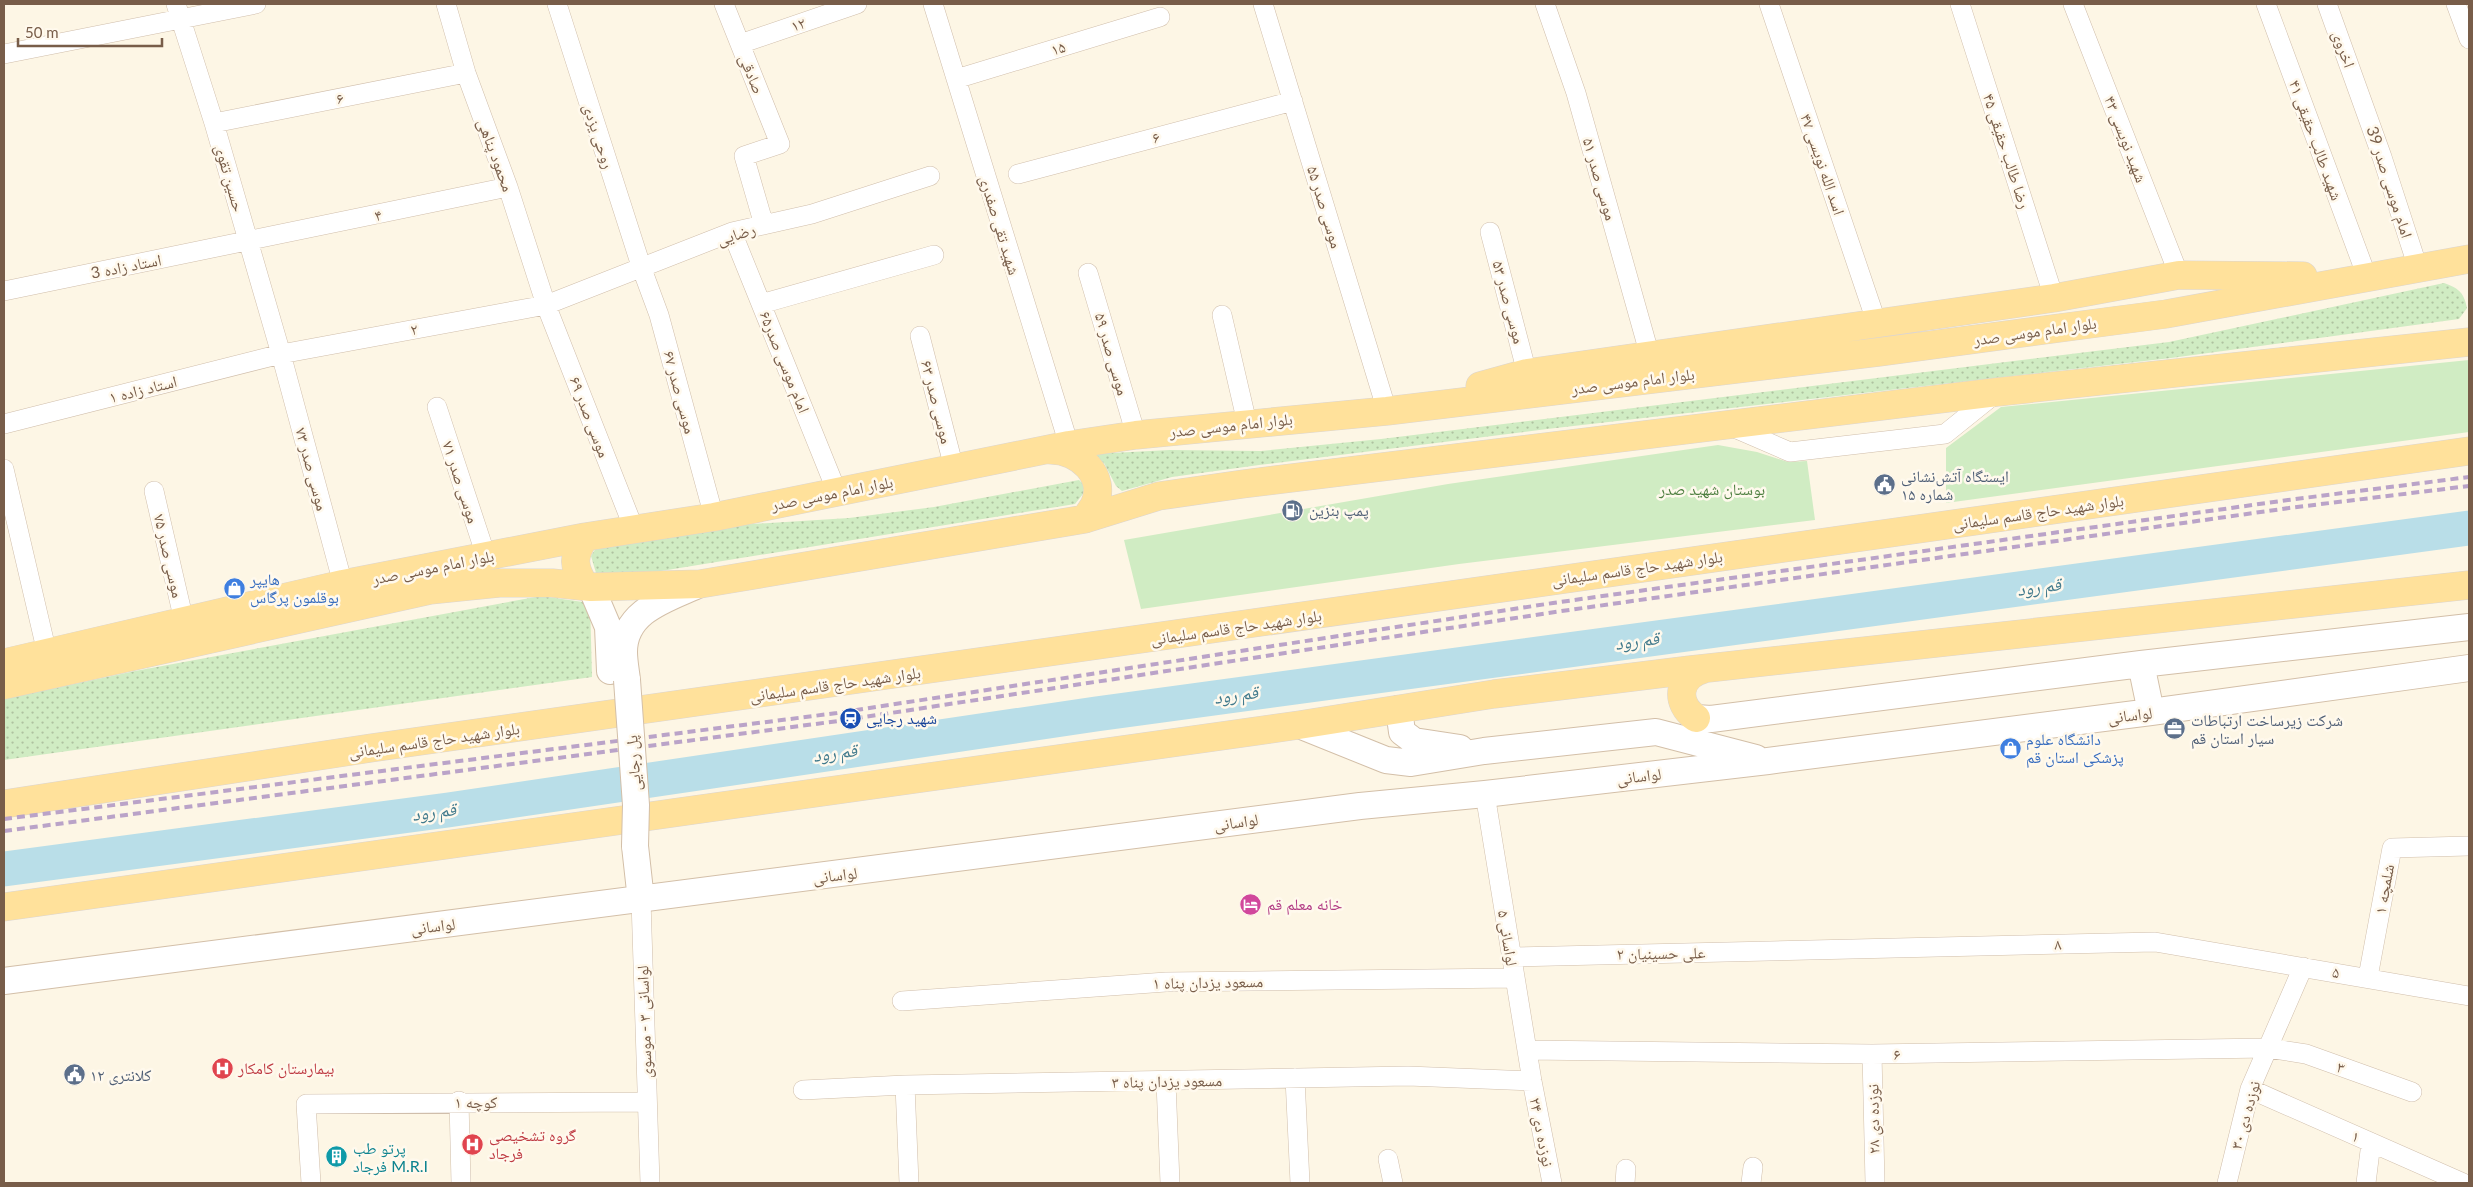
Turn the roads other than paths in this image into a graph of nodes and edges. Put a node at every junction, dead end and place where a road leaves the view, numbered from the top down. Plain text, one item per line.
1 (256, 4) edge
2 (446, 4) edge
3 (557, 4) edge
4 (724, 4) edge
5 (857, 4) edge
6 (933, 4) edge
7 (1263, 4) edge
8 (1545, 4) edge
9 (1769, 4) edge
10 (1960, 4) edge
11 (2073, 4) edge
12 (2266, 4) edge
13 (2327, 4) edge
14 (2456, 4) edge
15 (178, 11) edge
16 (1160, 17) dead end
17 (2469, 40) edge
18 (740, 44) junction
19 (4, 54) edge
20 (466, 74) junction
21 (956, 79) junction
22 (2361, 95) joint
23 (1293, 101) junction
24 (214, 123) junction
25 (1018, 174) dead end
26 (930, 176) dead end
27 (508, 188) junction
28 (764, 225) junction
29 (732, 232) junction
30 (1490, 232) dead end
31 (249, 242) junction
32 (934, 255) dead end
33 (2469, 259) edge
34 (2430, 266) junction
35 (642, 269) junction
36 (2469, 272) edge
37 (1088, 273) dead end
38 (2179, 275) junction
39 (2367, 277) junction
40 (4, 291) edge
41 (2054, 298) junction
42 (761, 304) junction
43 (546, 305) junction
44 (1222, 315) dead end
45 (1877, 324) junction
46 (920, 336) dead end
47 (2468, 342) edge
48 (281, 354) junction
49 (1650, 356) junction
50 (1527, 373) junction
51 (437, 407) dead end
52 (1387, 411) junction
53 (1247, 423) junction
54 (4, 424) edge
55 (1136, 435) junction
56 (1058, 448) junction
57 (2469, 451) edge
58 (954, 468) junction
59 (4, 469) edge
60 (154, 491) dead end
61 (837, 492) junction
62 (714, 517) junction
63 (1085, 519) junction
64 (634, 529) junction
65 (585, 537) junction
66 (486, 556) junction
67 (343, 584) junction
68 (700, 584) junction
69 (2469, 585) edge
70 (588, 587) junction
71 (184, 621) junction
72 (2469, 627) edge
73 (47, 653) junction
74 (4, 663) edge
75 (2141, 664) junction
76 (2469, 668) edge
77 (1704, 669) junction
78 (619, 682) junction
79 (4, 685) edge
80 (1399, 709) junction
81 (2151, 712) junction
82 (1696, 718) joint
83 (1299, 725) junction
84 (1484, 751) junction
85 (1768, 761) junction
86 (1485, 794) junction
87 (4, 804) edge
88 (2469, 846) edge
89 (641, 900) junction
90 (4, 907) edge
91 (1811, 950) joint
92 (1511, 957) junction
93 (2303, 967) junction
94 (2368, 977) junction
95 (1515, 978) junction
96 (4, 981) edge
97 (2469, 996) edge
98 (902, 1001) dead end
99 (2268, 1048) junction
100 (1527, 1050) junction
101 (1872, 1054) junction
102 (1295, 1078) junction
103 (1532, 1081) junction
104 (1166, 1082) junction
105 (905, 1085) junction
106 (2250, 1089) junction
107 (803, 1090) dead end
108 (2412, 1092) dead end
109 (459, 1102) junction
110 (647, 1102) junction
111 (2371, 1142) junction
112 (1388, 1159) dead end
113 (311, 1183) edge
114 (461, 1183) edge
115 (650, 1183) edge
116 (909, 1183) edge
117 (1170, 1183) edge
118 (1300, 1183) edge
119 (1393, 1183) edge
120 (1552, 1183) edge
121 (1875, 1183) edge
122 (2227, 1183) edge
123 (2366, 1183) edge
124 (2463, 1183) edge

1 - 15 street
2 - 20 street, محمود پناهی
3 - 35 street, روحی یزدی
4 - 18 street, صادقی
5 - 18 street, ۱۲
6 - 21 street, شهید تقی صفدری
7 - 23 street, موسی صدر ۵۵
8 - 49 street, موسی صدر ۵۱
9 - 45 street, ۴۷ اسد الله نویسی
10 - 41 street, ۴۵ رضا طالب حقیقی
11 - 38 street, ۴۳ شهید نویسی
12 - 39 street, ۴۱ شهید طالب حقیقی
13 - 22 street, اخروی
14 - 17 street
15 - 19 street
15 - 24 street, حسین تقوی
16 - 21 street, ۱۵
18 - 28 street, صادقی
20 - 24 street, ۶
20 - 27 street, محمود پناهی
21 - 56 street, شهید تقی صفدری
22 - 34 street, امام موسی صدر 39
23 - 25 street, ۶
23 - 52 street, موسی صدر ۵۵
24 - 31 street, حسین تقوی
26 - 28 street, رضایی
27 - 31 street, ۴
27 - 43 street, محمود پناهی
28 - 29 street, رضایی
29 - 35 street, رضایی
29 - 42 street, امام موسی صدر۶۵
30 - 50 street, موسی صدر ۵۳
31 - 40 street, استاد زاده 3
31 - 48 street, حسین تقوی
32 - 42 street
33 - 34 main road, بلوار امام موسی صدر
34 - 36 main road
34 - 39 main road, بلوار امام موسی صدر
35 - 43 street, رضایی
35 - 62 street, موسی صدر ۶۷
37 - 55 street, موسی صدر ۵۹
38 - 39 main road
38 - 41 main road
39 - 52 main road, بلوار امام موسی صدر
41 - 45 main road
42 - 61 street, امام موسی صدر۶۵
43 - 48 street, ۲
43 - 64 street, موسی صدر ۶۹
44 - 53 street
45 - 49 main road
46 - 58 street, موسی صدر ۶۳
47 - 63 main road, بلوار امام موسی صدر
48 - 54 street, استاد زاده ۱
48 - 67 street, موسی صدر ۷۳
49 - 50 main road
50 - 52 main road
51 - 66 street, موسی صدر ۷۱
52 - 53 main road, بلوار امام موسی صدر
53 - 55 main road, بلوار امام موسی صدر
55 - 56 main road, بلوار امام موسی صدر
56 - 58 main road, بلوار امام موسی صدر
56 - 63 main road
57 - 87 main road, بلوار شهید حاج قاسم سلیمانی
58 - 61 main road, بلوار امام موسی صدر
59 - 73 street
60 - 71 street, موسی صدر ۷۵
61 - 62 main road, بلوار امام موسی صدر
62 - 64 main road, بلوار امام موسی صدر
63 - 68 main road, بلوار امام موسی صدر
64 - 65 main road, بلوار امام موسی صدر
65 - 66 main road, بلوار امام موسی صدر
65 - 70 main road
66 - 67 main road, بلوار امام موسی صدر
67 - 71 main road, بلوار امام موسی صدر
68 - 70 main road, بلوار امام موسی صدر
68 - 78 main road
69 - 77 main road
70 - 78 main road
70 - 79 main road, بلوار امام موسی صدر
71 - 73 main road, بلوار امام موسی صدر
72 - 75 main road
73 - 74 main road, بلوار امام موسی صدر
75 - 81 main road
75 - 82 main road
76 - 81 main road, لواسانی
77 - 80 main road
77 - 82 main road
78 - 89 main road, پل رجایی, bridge
80 - 83 main road
80 - 84 main road
81 - 85 main road, لواسانی
83 - 84 main road
83 - 90 main road
84 - 85 main road
85 - 86 main road, لواسانی
86 - 89 main road, لواسانی
86 - 92 street, لواسانی ۵
88 - 94 street, ۱ شلمچه
89 - 96 main road, لواسانی
89 - 110 street, لواسانی ۳ - موسوی
91 - 92 street, ۲ علی حسینیان
91 - 93 street, ۸
92 - 95 street, لواسانی ۵
93 - 94 street, ۵
93 - 99 street, نوزده دی ۳۰
94 - 97 street
95 - 98 street, ۱ مسعود یزدان پناه
95 - 100 street, لواسانی ۵
99 - 101 street, ۶
99 - 106 street, نوزده دی ۳۰
99 - 108 street, ۳
100 - 101 street, ۶
100 - 103 street, لواسانی ۵
101 - 121 street, نوزده دی ۲۸
102 - 103 street, ۳ مسعود یزدان پناه
102 - 104 street, ۳ مسعود یزدان پناه
102 - 118 street
103 - 120 street, نوزده دی ۲۴
104 - 105 street, ۳ مسعود یزدان پناه
104 - 117 street
105 - 107 street, ۳ مسعود یزدان پناه
105 - 116 street
106 - 111 street, ۱
106 - 122 street, نوزده دی ۳۰
109 - 110 street, کوچه ۱
109 - 113 street, کوچه ۱
109 - 114 street
110 - 115 street, لواسانی ۳ - موسوی
111 - 123 street
111 - 124 street, ۱
112 - 119 street

